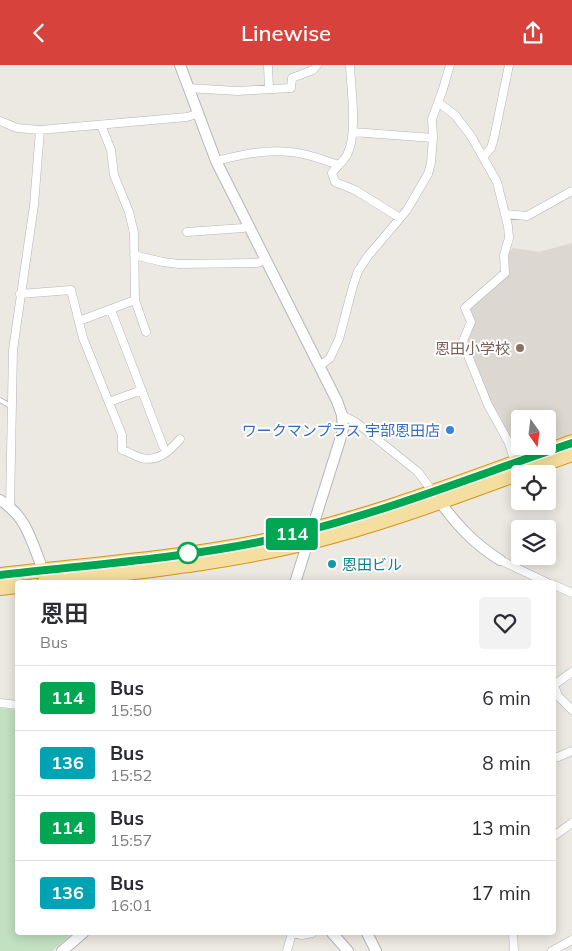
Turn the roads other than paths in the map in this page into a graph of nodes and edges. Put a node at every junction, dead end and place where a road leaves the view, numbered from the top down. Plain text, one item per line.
1 (180, 65) edge
2 (268, 65) edge
3 (317, 65) edge
4 (350, 65) edge
5 (450, 65) edge
6 (509, 65) edge
7 (188, 88) junction
8 (269, 89) junction
9 (439, 103) junction
10 (197, 114) junction
11 (0, 121) edge
12 (101, 125) junction
13 (40, 130) junction
14 (353, 132) junction
15 (433, 138) junction
16 (483, 157) junction
17 (216, 161) junction
18 (339, 165) junction
19 (572, 191) edge
20 (506, 213) junction
21 (400, 218) junction
22 (248, 226) junction
23 (187, 232) dead end
24 (134, 255) junction
25 (265, 260) junction
26 (20, 294) junction
27 (135, 300) junction
28 (111, 309) junction
29 (79, 321) junction
30 (146, 332) dead end
31 (320, 366) junction
32 (142, 390) junction
33 (0, 400) edge
34 (109, 402) junction
35 (12, 407) junction
36 (342, 415) junction
37 (180, 439) dead end
38 (572, 443) edge
39 (163, 446) dead end
40 (572, 454) edge
41 (515, 462) junction
42 (436, 497) junction
43 (0, 501) edge
44 (10, 507) junction
45 (313, 529) junction
46 (308, 543) junction
47 (500, 560) joint
48 (0, 575) edge
49 (46, 579) edge
50 (296, 580) edge
51 (542, 580) edge
52 (15, 586) edge
53 (556, 586) edge
54 (0, 588) edge
55 (572, 593) edge
56 (572, 671) edge
57 (556, 683) edge
58 (556, 690) edge
59 (0, 703) edge
60 (15, 705) edge
61 (572, 710) edge
62 (572, 751) edge
63 (556, 757) edge
64 (572, 823) edge
65 (556, 835) edge
66 (81, 935) edge
67 (291, 935) edge
68 (334, 935) edge
69 (368, 935) edge
70 (512, 935) edge
71 (572, 940) edge
72 (62, 951) edge
73 (288, 951) edge
74 (348, 951) edge
75 (376, 951) edge
76 (514, 951) edge
77 (552, 951) edge

1 - 7 street
2 - 8 street
3 - 8 street
4 - 14 street
5 - 9 street
6 - 16 street
7 - 8 street
7 - 10 street
9 - 15 street
9 - 16 street
10 - 12 street
10 - 17 street
11 - 13 street
12 - 13 street
12 - 24 street
13 - 26 street
14 - 15 street
14 - 18 street
15 - 21 street
16 - 20 street
17 - 18 street
17 - 22 street
18 - 21 street
19 - 20 street
20 - 41 street
21 - 31 street
22 - 23 street
22 - 25 street
24 - 25 street
24 - 27 street
25 - 31 street
26 - 29 street
26 - 35 street
27 - 28 street
27 - 30 street
28 - 29 street
28 - 32 street
29 - 34 street
31 - 36 street
32 - 34 street
32 - 39 street
33 - 35 lane
34 - 37 street
35 - 44 street
36 - 42 street
36 - 45 street
38 - 41 highway
40 - 42 highway
41 - 42 highway
42 - 45 highway
42 - 46 highway
42 - 47 street
43 - 44 street
44 - 49 street
45 - 46 street
45 - 49 highway
46 - 49 highway
46 - 50 street
47 - 51 street
48 - 49 highway
52 - 54 highway
53 - 55 street
56 - 57 street
58 - 61 street
59 - 60 street
62 - 63 street
64 - 65 street
66 - 72 street
67 - 73 street
68 - 74 street
69 - 75 street
70 - 76 street
71 - 77 street

